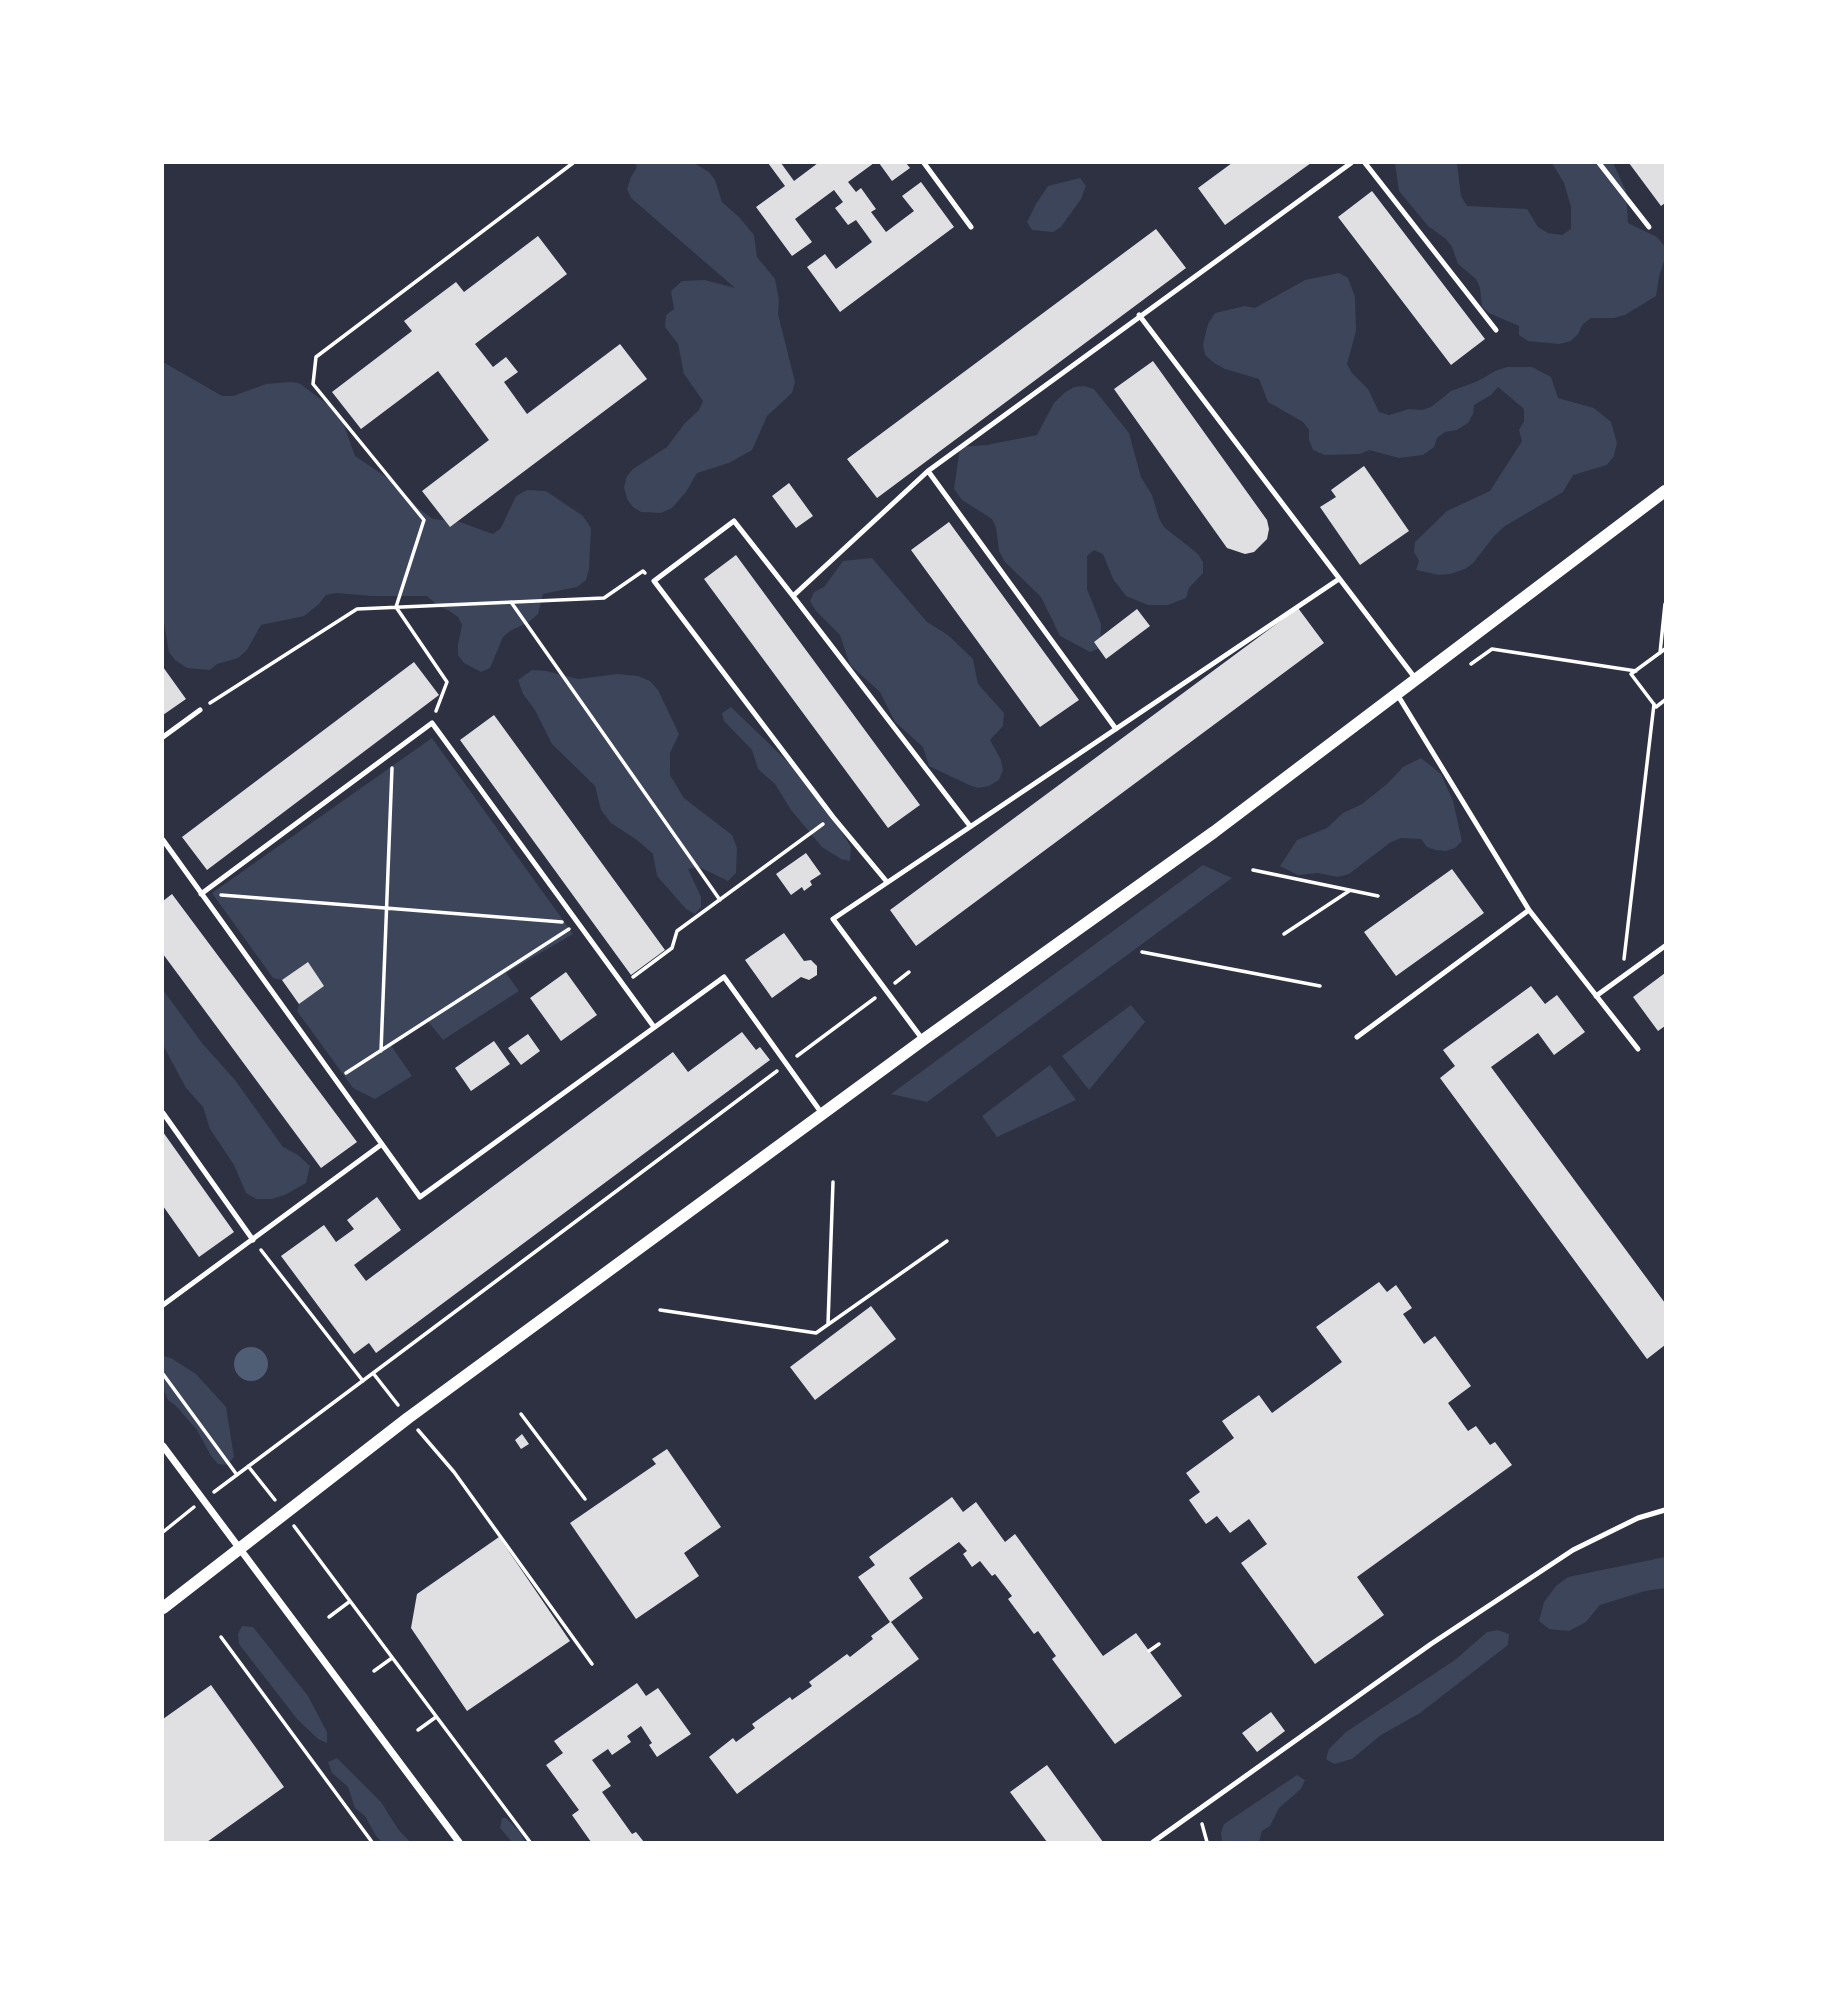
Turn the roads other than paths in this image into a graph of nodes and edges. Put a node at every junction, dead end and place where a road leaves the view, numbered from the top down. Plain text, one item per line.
1 (924, 163) edge
2 (1351, 163) edge
3 (1365, 163) edge
4 (1599, 163) edge
5 (971, 227) dead end
6 (1649, 227) dead end
7 (1139, 315) junction
8 (1496, 330) dead end
9 (928, 471) junction
10 (1665, 491) edge
11 (1339, 579) junction
12 (793, 596) junction
13 (1416, 679) junction
14 (1397, 694) junction
15 (200, 710) road end
16 (1115, 729) junction
17 (163, 737) edge
18 (970, 826) junction
19 (163, 840) edge
20 (887, 882) junction
21 (201, 894) junction
22 (1529, 910) junction
23 (1665, 946) edge
24 (1596, 996) junction
25 (654, 1027) junction
26 (1357, 1037) dead end
27 (923, 1040) junction
28 (1638, 1049) dead end
29 (163, 1113) edge
30 (823, 1115) junction
31 (382, 1144) junction
32 (253, 1240) junction
33 (163, 1305) edge
34 (163, 1446) edge
35 (1665, 1510) edge
36 (239, 1549) junction
37 (163, 1608) edge
38 (459, 1842) edge
39 (1153, 1842) edge

1 - 5 lane
2 - 7 lane
3 - 8 lane
4 - 6 lane
7 - 9 lane
7 - 11 lane
9 - 12 lane
9 - 16 lane
10 - 13 street
11 - 13 lane
11 - 16 lane
12 - 18 lane
12 - 20 lane
13 - 14 street
14 - 22 lane
14 - 27 street
15 - 17 lane
16 - 18 lane
18 - 20 lane
19 - 21 lane
20 - 27 lane
21 - 25 lane
21 - 31 lane
22 - 24 lane
22 - 26 lane
23 - 24 lane
24 - 28 lane
25 - 30 lane
25 - 31 lane
27 - 30 street
29 - 32 lane
30 - 36 street
31 - 32 lane
32 - 33 lane
34 - 36 street
35 - 39 lane
36 - 37 street
36 - 38 street

